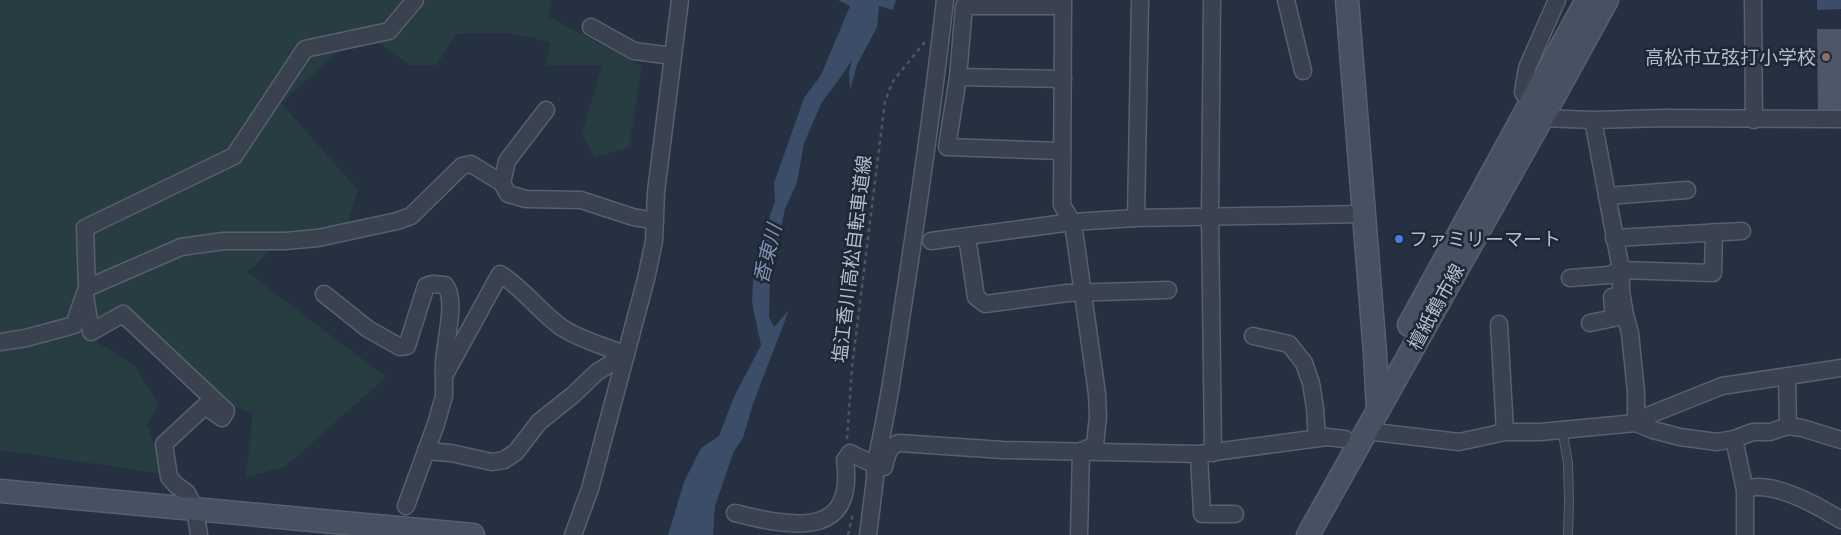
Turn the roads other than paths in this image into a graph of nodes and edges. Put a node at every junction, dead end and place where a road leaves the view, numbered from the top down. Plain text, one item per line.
1 (415, 0) edge
2 (680, 0) edge
3 (944, 0) edge
4 (1140, 0) edge
5 (1212, 0) edge
6 (1286, 0) edge
7 (1346, 0) edge
8 (1557, 0) edge
9 (1587, 0) edge
10 (1606, 0) edge
11 (1753, 0) edge
12 (1063, 3) edge
13 (591, 28) dead end
14 (673, 56) junction
15 (1303, 70) dead end
16 (958, 76) junction
17 (1063, 79) junction
18 (546, 110) dead end
19 (1536, 111) junction
20 (1841, 119) edge
21 (1593, 120) junction
22 (1754, 120) junction
23 (1062, 151) junction
24 (502, 183) junction
25 (1687, 190) dead end
26 (1607, 196) junction
27 (1362, 214) junction
28 (1210, 216) junction
29 (1136, 218) junction
30 (655, 221) junction
31 (1072, 222) junction
32 (1742, 230) dead end
33 (1714, 232) junction
34 (967, 237) junction
35 (1614, 238) junction
36 (931, 241) dead end
37 (1615, 273) junction
38 (1570, 278) dead end
39 (1168, 290) dead end
40 (86, 291) junction
41 (1082, 293) junction
42 (324, 294) dead end
43 (1590, 323) dead end
44 (1498, 324) dead end
45 (1253, 336) dead end
46 (0, 342) edge
47 (625, 357) junction
48 (1841, 368) edge
49 (444, 376) junction
50 (1787, 376) junction
51 (1376, 382) junction
52 (1378, 412) junction
53 (1636, 422) junction
54 (1788, 426) junction
55 (1562, 429) junction
56 (1366, 431) junction
57 (1505, 432) junction
58 (1317, 438) junction
59 (1345, 439) junction
60 (1734, 439) junction
61 (1841, 440) edge
62 (426, 451) junction
63 (1081, 451) junction
64 (1206, 453) junction
65 (875, 472) junction
66 (1745, 490) junction
67 (0, 491) edge
68 (406, 506) dead end
69 (195, 509) junction
70 (735, 513) dead end
71 (1235, 514) dead end
72 (1841, 520) edge
73 (199, 535) edge
74 (473, 535) edge
75 (573, 535) edge
76 (868, 535) edge
77 (1079, 535) edge
78 (1291, 535) edge
79 (1308, 535) edge
80 (1568, 535) edge
81 (1745, 535) edge

1 - 40 street
2 - 14 street
3 - 65 street
4 - 29 street
5 - 28 street
6 - 15 street
7 - 27 main road
8 - 19 street
9 - 19 main road, 檀紙鶴市線
10 - 19 main road, 檀紙鶴市線
11 - 22 street
12 - 16 street
12 - 17 street
13 - 14 street
14 - 30 street
16 - 17 street
16 - 23 street
17 - 23 street
18 - 24 street
19 - 21 street
19 - 51 main road, 檀紙鶴市線
19 - 52 main road, 檀紙鶴市線
20 - 22 street
21 - 22 street
21 - 26 street
23 - 31 street
24 - 30 street
24 - 40 street
25 - 26 street
26 - 35 street
27 - 28 street
27 - 51 main road
28 - 29 street
28 - 64 street
29 - 31 street
30 - 47 street
31 - 34 street
31 - 41 street
32 - 33 street
33 - 35 street
33 - 37 street
34 - 36 street
34 - 41 street
35 - 37 street
37 - 38 street
37 - 43 street
37 - 53 street
39 - 41 street
40 - 46 street
40 - 69 street
41 - 63 street
42 - 49 street
44 - 57 street
45 - 58 street
47 - 49 street
47 - 62 street
47 - 75 street
48 - 50 street
49 - 62 street
50 - 53 street
50 - 54 street
51 - 52 main road
51 - 59 main road, 檀紙鶴市線
52 - 56 main road, 檀紙鶴市線
53 - 55 street
53 - 60 street
54 - 60 street
54 - 61 street
55 - 57 street
55 - 80 lane
56 - 57 street
56 - 79 main road, 檀紙鶴市線
58 - 59 street
58 - 64 street
59 - 78 main road, 檀紙鶴市線
60 - 66 street
62 - 68 street
63 - 64 street
63 - 65 street
63 - 77 street
64 - 71 street
65 - 70 street
65 - 76 street
66 - 72 street
66 - 81 street
67 - 69 main road
69 - 73 street
69 - 74 main road

